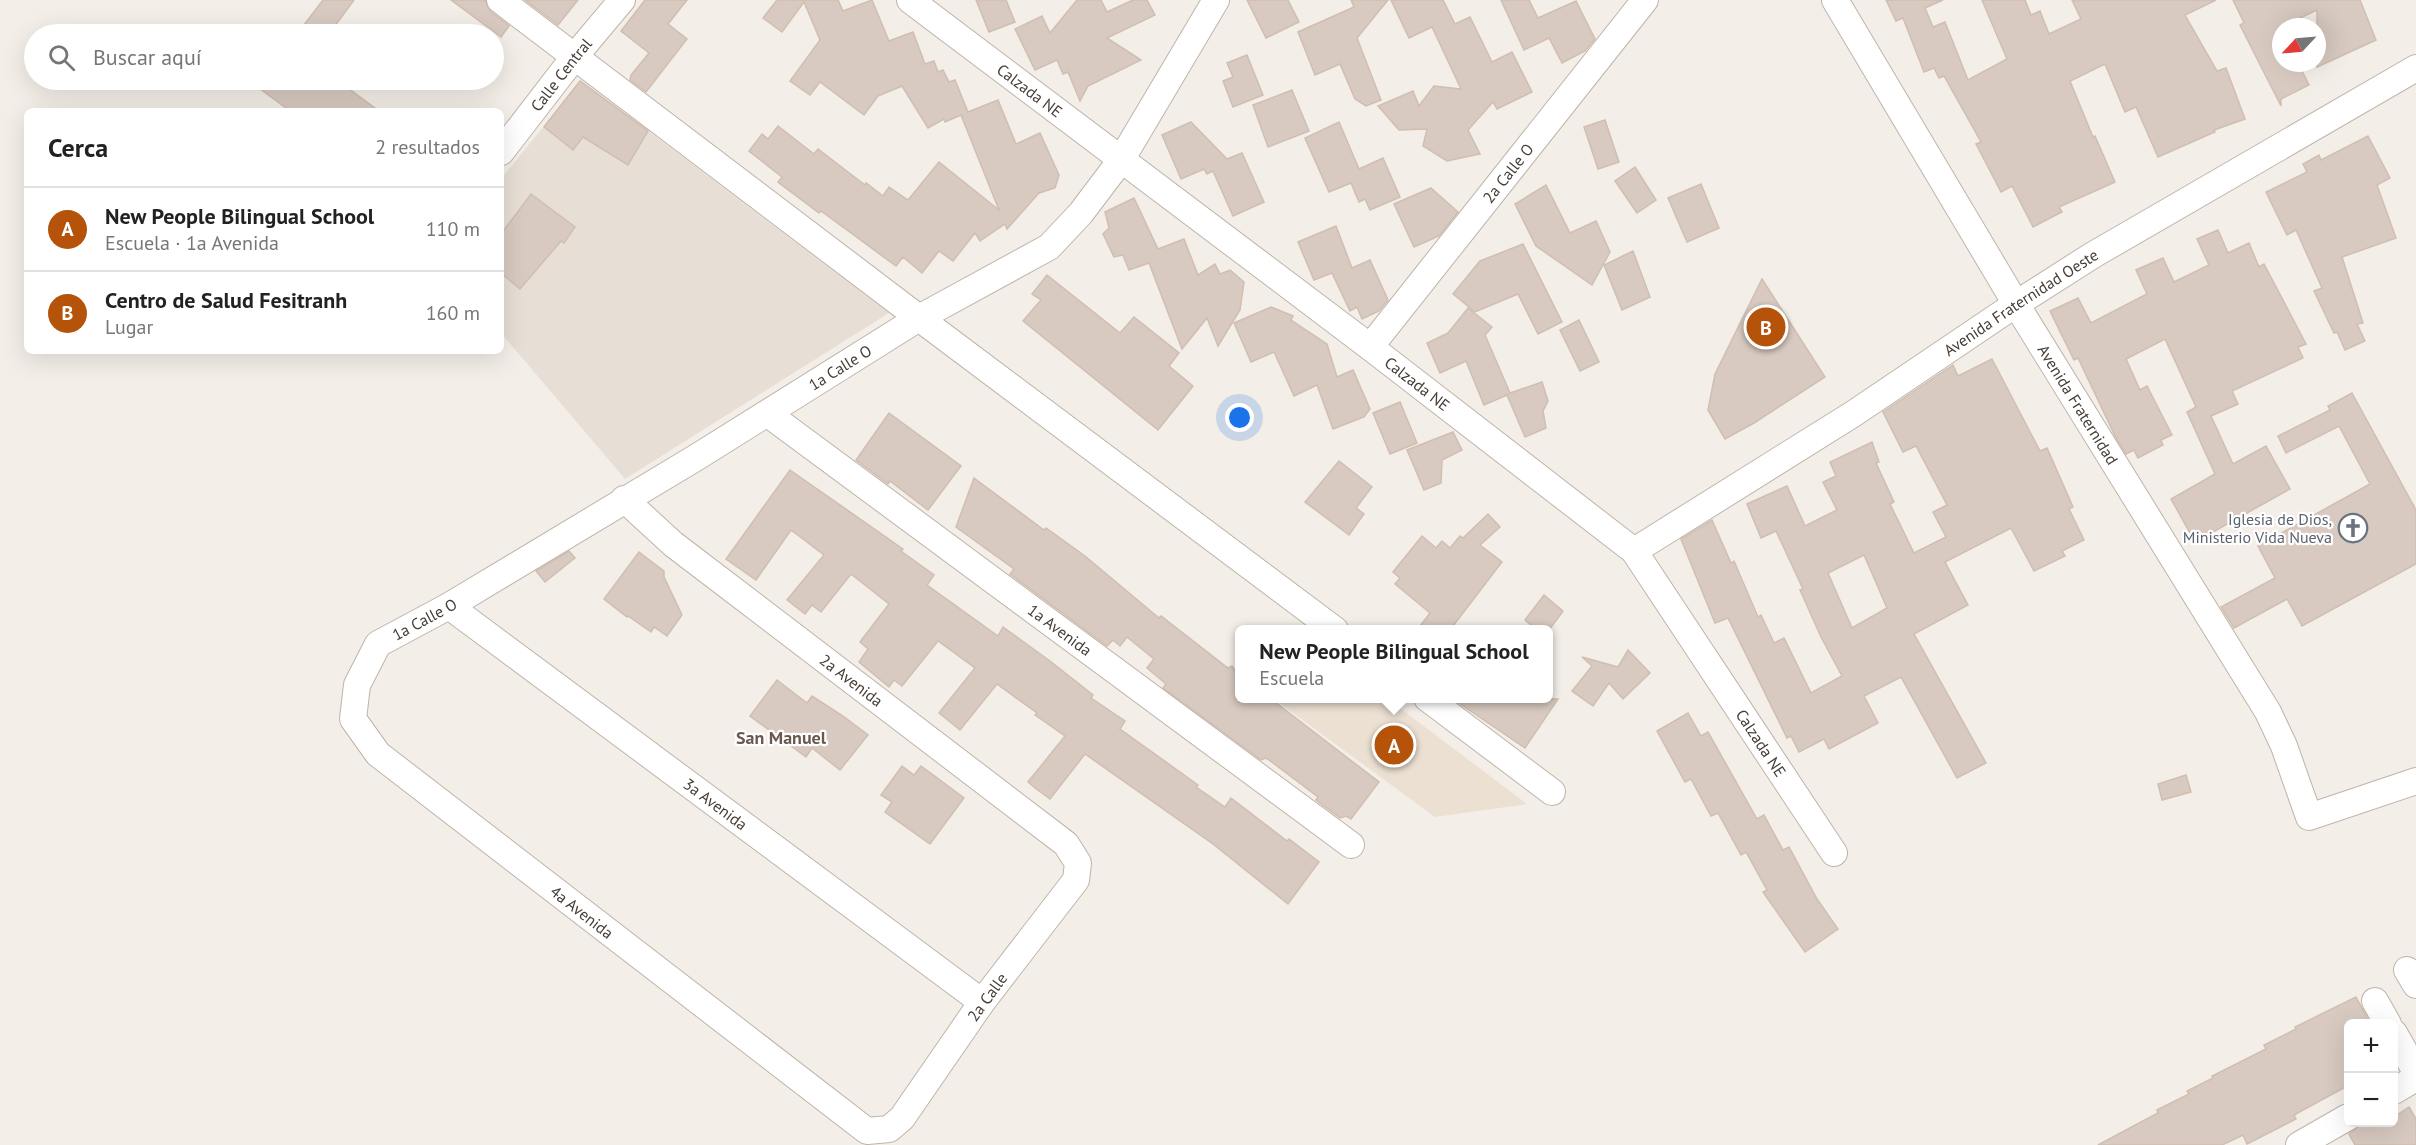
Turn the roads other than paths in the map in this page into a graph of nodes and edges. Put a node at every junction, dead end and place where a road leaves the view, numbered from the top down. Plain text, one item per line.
1 (500, 0) edge
2 (622, 0) edge
3 (910, 0) edge
4 (1216, 0) edge
5 (1645, 0) edge
6 (1835, 0) edge
7 (575, 56) junction
8 (2416, 68) edge
9 (504, 148) edge
10 (1120, 160) junction
11 (2016, 304) junction
12 (919, 318) junction
13 (1370, 347) junction
14 (768, 414) junction
15 (624, 499) junction
16 (1634, 551) junction
17 (449, 606) junction
18 (1328, 625) edge
19 (378, 644) joint
20 (1432, 703) edge
21 (2416, 781) edge
22 (1552, 792) dead end
23 (1351, 845) dead end
24 (1834, 853) dead end
25 (1078, 863) joint
26 (2375, 1001) dead end
27 (982, 1002) junction
28 (2386, 1019) edge
29 (2398, 1041) edge
30 (2416, 1072) edge
31 (2416, 1078) edge
32 (2398, 1089) edge
33 (2344, 1120) edge
34 (889, 1129) joint
35 (2300, 1145) edge

1 - 7 street
2 - 7 street, Calle Central
3 - 10 street, Calzada NE
4 - 10 street, 1a Calle O
5 - 13 street, 2a Calle O
6 - 11 street, Avenida Fraternidad
7 - 9 street, Calle Central
7 - 12 street
8 - 11 street, Avenida Fraternidad Oeste
10 - 12 street, 1a Calle O
10 - 13 street, Calzada NE
11 - 16 street, Avenida Fraternidad Oeste
11 - 21 street, Avenida Fraternidad
12 - 14 street, 1a Calle O
12 - 18 street
13 - 16 street, Calzada NE
14 - 15 street, 1a Calle O
14 - 23 street, 1a Avenida
15 - 17 street, 1a Calle O
15 - 25 street, 2a Avenida
16 - 24 street, Calzada NE
17 - 19 street, 1a Calle O
17 - 27 street, 3a Avenida
19 - 34 street, 4a Avenida
20 - 22 street
25 - 27 street, 2a Calle
26 - 28 street
27 - 34 street, 2a Calle
29 - 30 street
31 - 32 street
33 - 35 street

